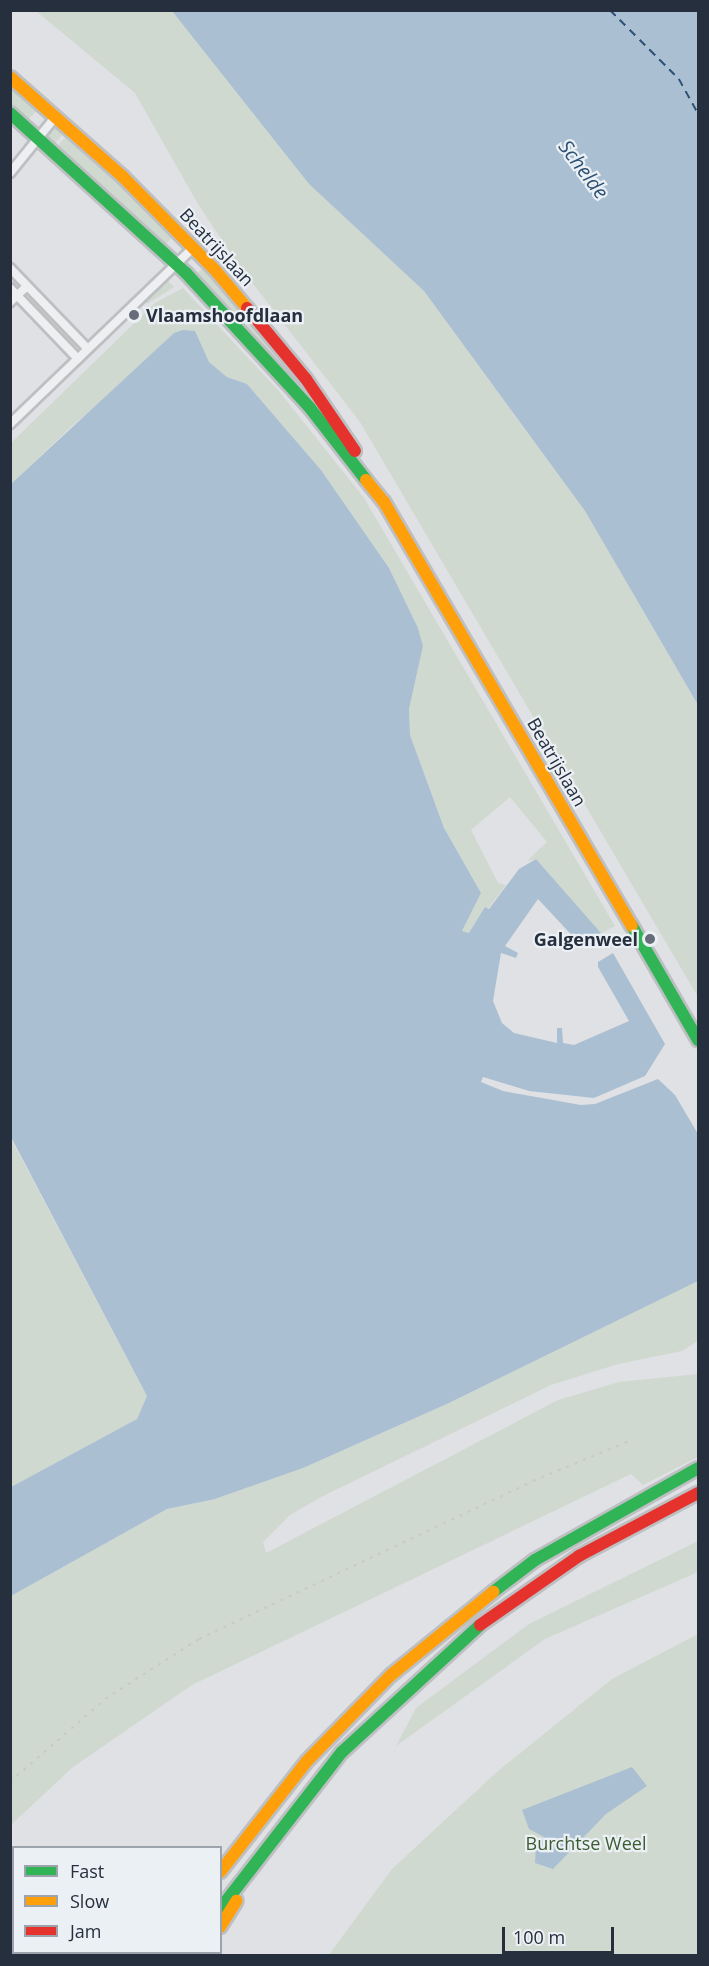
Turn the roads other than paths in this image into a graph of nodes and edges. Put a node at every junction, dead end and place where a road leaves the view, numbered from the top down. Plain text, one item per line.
1 (10, 76) edge
2 (10, 113) edge
3 (56, 116) junction
4 (39, 137) junction
5 (10, 173) edge
6 (193, 248) junction
7 (177, 265) junction
8 (10, 268) edge
9 (27, 286) junction
10 (10, 288) edge
11 (14, 299) edge
12 (88, 349) junction
13 (78, 359) junction
14 (10, 424) edge
15 (384, 502) junction
16 (699, 1040) edge
17 (699, 1468) edge
18 (699, 1493) edge
19 (270, 1841) junction
20 (222, 1869) edge
21 (222, 1906) edge
22 (222, 1924) edge

1 - 3 main road, Beatrijslaan
2 - 4 main road, Beatrijslaan
3 - 4 street
3 - 6 main road, Beatrijslaan
4 - 5 street
4 - 7 main road, Beatrijslaan
6 - 7 street
6 - 15 main road, Beatrijslaan
7 - 12 street
7 - 15 main road, Beatrijslaan
8 - 9 street
9 - 11 street
9 - 12 street
10 - 11 street
11 - 13 street
12 - 13 street
13 - 14 street
15 - 16 main road, Beatrijslaan
17 - 20 main road
18 - 19 main road
19 - 21 main road
19 - 22 main road

